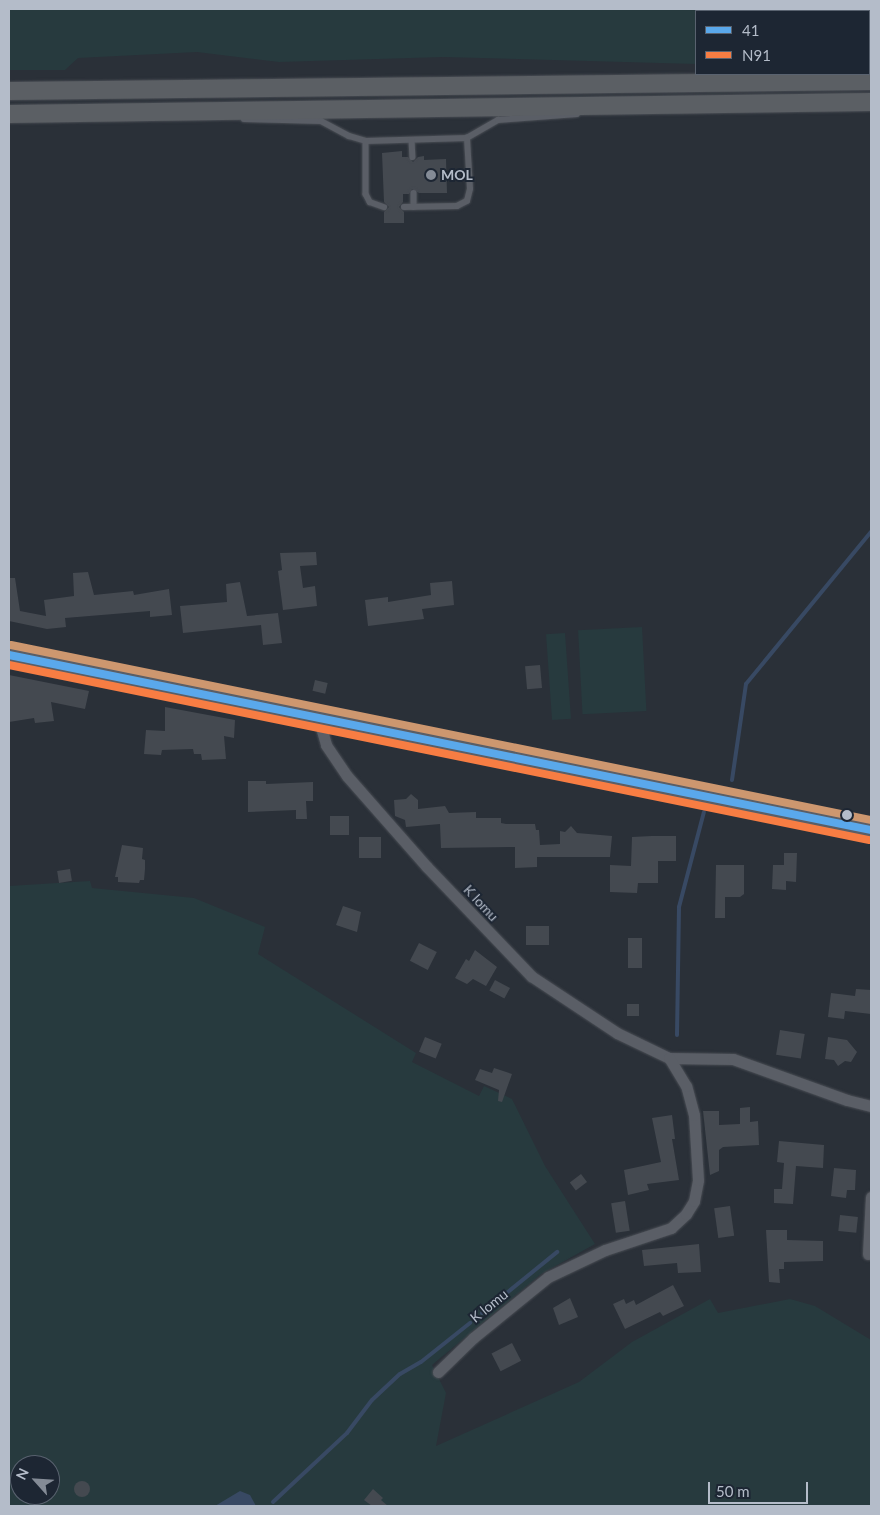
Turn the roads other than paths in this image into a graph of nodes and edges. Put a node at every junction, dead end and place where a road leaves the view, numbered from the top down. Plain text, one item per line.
1 (871, 80) edge
2 (9, 91) edge
3 (871, 102) edge
4 (636, 105) junction
5 (155, 112) junction
6 (9, 114) edge
7 (467, 138) junction
8 (366, 140) junction
9 (412, 140) junction
10 (413, 157) dead end
11 (414, 193) dead end
12 (384, 207) dead end
13 (404, 207) dead end
14 (414, 207) junction
15 (9, 655) edge
16 (319, 720) junction
17 (871, 830) edge
18 (669, 1058) junction
19 (871, 1106) edge
20 (871, 1197) edge
21 (868, 1254) dead end
22 (438, 1372) dead end

1 - 2 highway
3 - 4 highway
4 - 5 highway
4 - 7 lane
5 - 6 highway
5 - 8 lane
7 - 9 lane
7 - 14 lane
8 - 9 lane
8 - 12 lane
9 - 10 lane
11 - 14 lane
13 - 14 lane
15 - 16 street
16 - 17 street
16 - 18 street, K lomu
18 - 19 street, K lomu
18 - 22 street, K lomu
20 - 21 street

